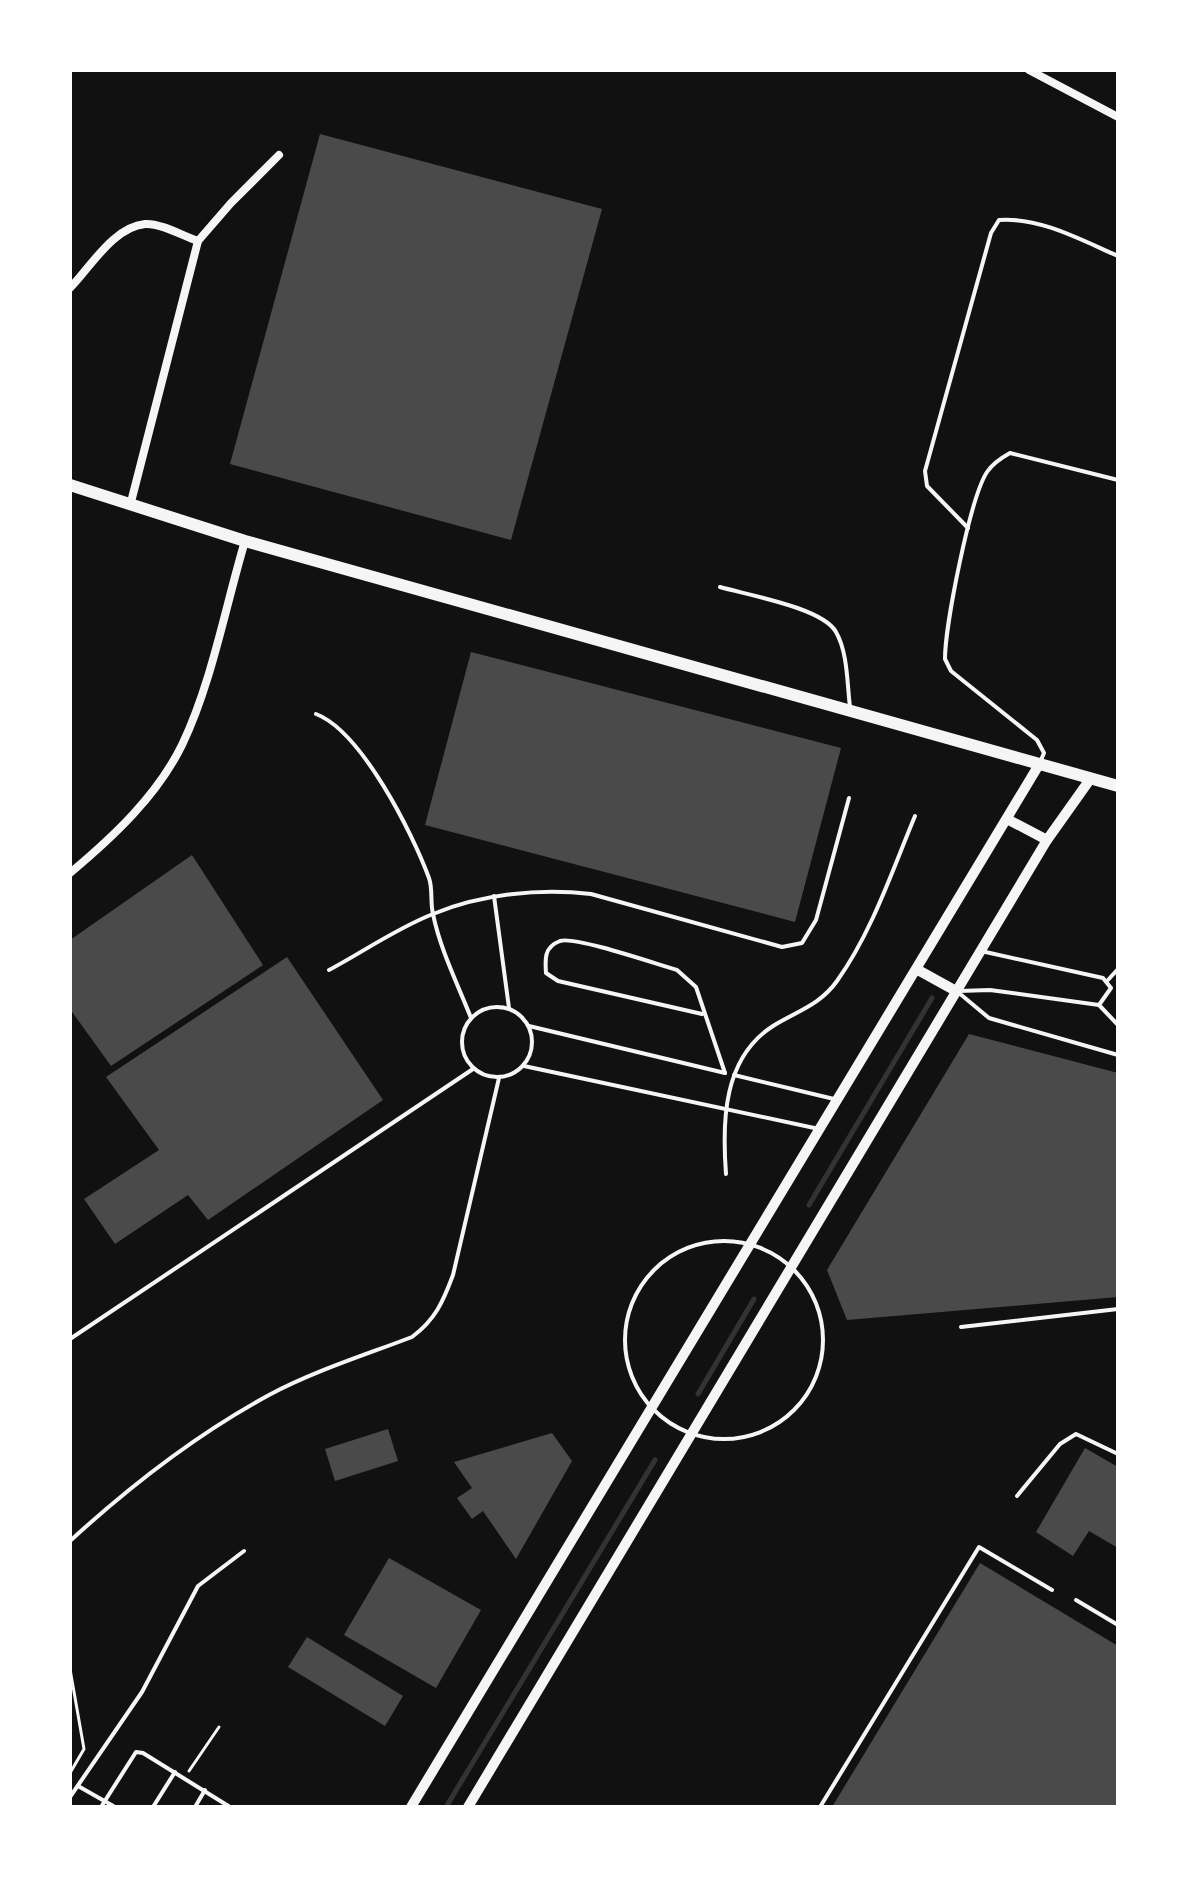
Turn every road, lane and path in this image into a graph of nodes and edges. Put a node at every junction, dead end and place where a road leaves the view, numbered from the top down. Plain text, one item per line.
1 (1029, 70) edge
2 (1118, 117) edge
3 (279, 155) dead end
4 (198, 241) junction
5 (1118, 256) edge
6 (70, 288) edge
7 (1118, 480) edge
8 (70, 485) edge
9 (131, 502) junction
10 (968, 528) junction
11 (245, 541) junction
12 (720, 587) dead end
13 (850, 710) junction
14 (316, 714) dead end
15 (1040, 763) junction
16 (1091, 778) junction
17 (1118, 786) edge
18 (849, 798) dead end
19 (915, 816) dead end
20 (1007, 819) junction
21 (1047, 840) junction
22 (70, 873) edge
23 (494, 896) junction
24 (433, 914) junction
25 (980, 951) junction
26 (1118, 969) edge
27 (329, 970) dead end
28 (918, 970) junction
29 (1108, 980) junction
30 (956, 991) junction
31 (1099, 1005) junction
32 (509, 1008) junction
33 (702, 1014) junction
34 (471, 1018) junction
35 (1118, 1025) edge
36 (529, 1026) junction
37 (1118, 1055) edge
38 (524, 1066) junction
39 (473, 1069) junction
40 (725, 1073) junction
41 (734, 1075) junction
42 (499, 1078) junction
43 (838, 1100) junction
44 (725, 1109) junction
45 (821, 1129) junction
46 (726, 1174) dead end
47 (751, 1244) junction
48 (790, 1265) junction
49 (1118, 1309) edge
50 (961, 1327) dead end
51 (70, 1339) edge
52 (652, 1409) junction
53 (691, 1434) junction
54 (1118, 1454) edge
55 (1017, 1496) dead end
56 (70, 1541) edge
57 (244, 1551) dead end
58 (1052, 1590) dead end
59 (1076, 1600) dead end
60 (1118, 1625) edge
61 (70, 1669) edge
62 (219, 1727) dead end
63 (175, 1772) junction
64 (70, 1773) edge
65 (187, 1774) dead end
66 (78, 1786) junction
67 (205, 1790) junction
68 (70, 1797) edge
69 (105, 1801) junction
70 (101, 1807) edge
71 (115, 1807) edge
72 (153, 1807) edge
73 (195, 1807) edge
74 (230, 1807) edge
75 (411, 1807) edge
76 (468, 1807) edge
77 (820, 1807) edge

1 - 2 street
3 - 4 street
4 - 6 street
4 - 9 street
5 - 10 lane
7 - 10 lane
8 - 9 main road
9 - 11 main road
10 - 15 lane
11 - 13 main road
11 - 22 street
12 - 13 lane
13 - 15 main road
14 - 24 lane
15 - 16 main road
15 - 20 street
16 - 17 main road
16 - 21 street
18 - 23 lane
19 - 41 lane
20 - 21 street
20 - 28 street
21 - 25 street
23 - 24 lane
23 - 32 lane
24 - 27 lane
24 - 34 lane
25 - 29 lane
25 - 30 street
26 - 29 lane
28 - 30 street
28 - 43 street
29 - 31 lane
30 - 31 lane
30 - 37 lane
30 - 48 street
31 - 35 lane
32 - 34 lane
32 - 36 lane
33 - 33 lane
33 - 40 lane
34 - 39 lane
36 - 38 lane
36 - 40 lane
38 - 42 lane
38 - 44 lane
39 - 42 lane
39 - 51 lane
40 - 41 lane
41 - 43 lane
41 - 44 lane
42 - 56 lane
43 - 45 street
44 - 45 lane
44 - 46 lane
45 - 47 street
47 - 48 lane
47 - 52 street
47 - 52 lane
48 - 53 street
48 - 53 lane
49 - 50 lane
52 - 53 lane
52 - 75 street
53 - 76 street
54 - 55 lane
57 - 66 lane
58 - 77 lane
59 - 60 lane
61 - 64 path
62 - 65 path
63 - 67 lane
63 - 69 lane
63 - 72 lane
66 - 68 lane
66 - 69 lane
67 - 73 lane
67 - 74 lane
69 - 70 lane
69 - 71 lane

